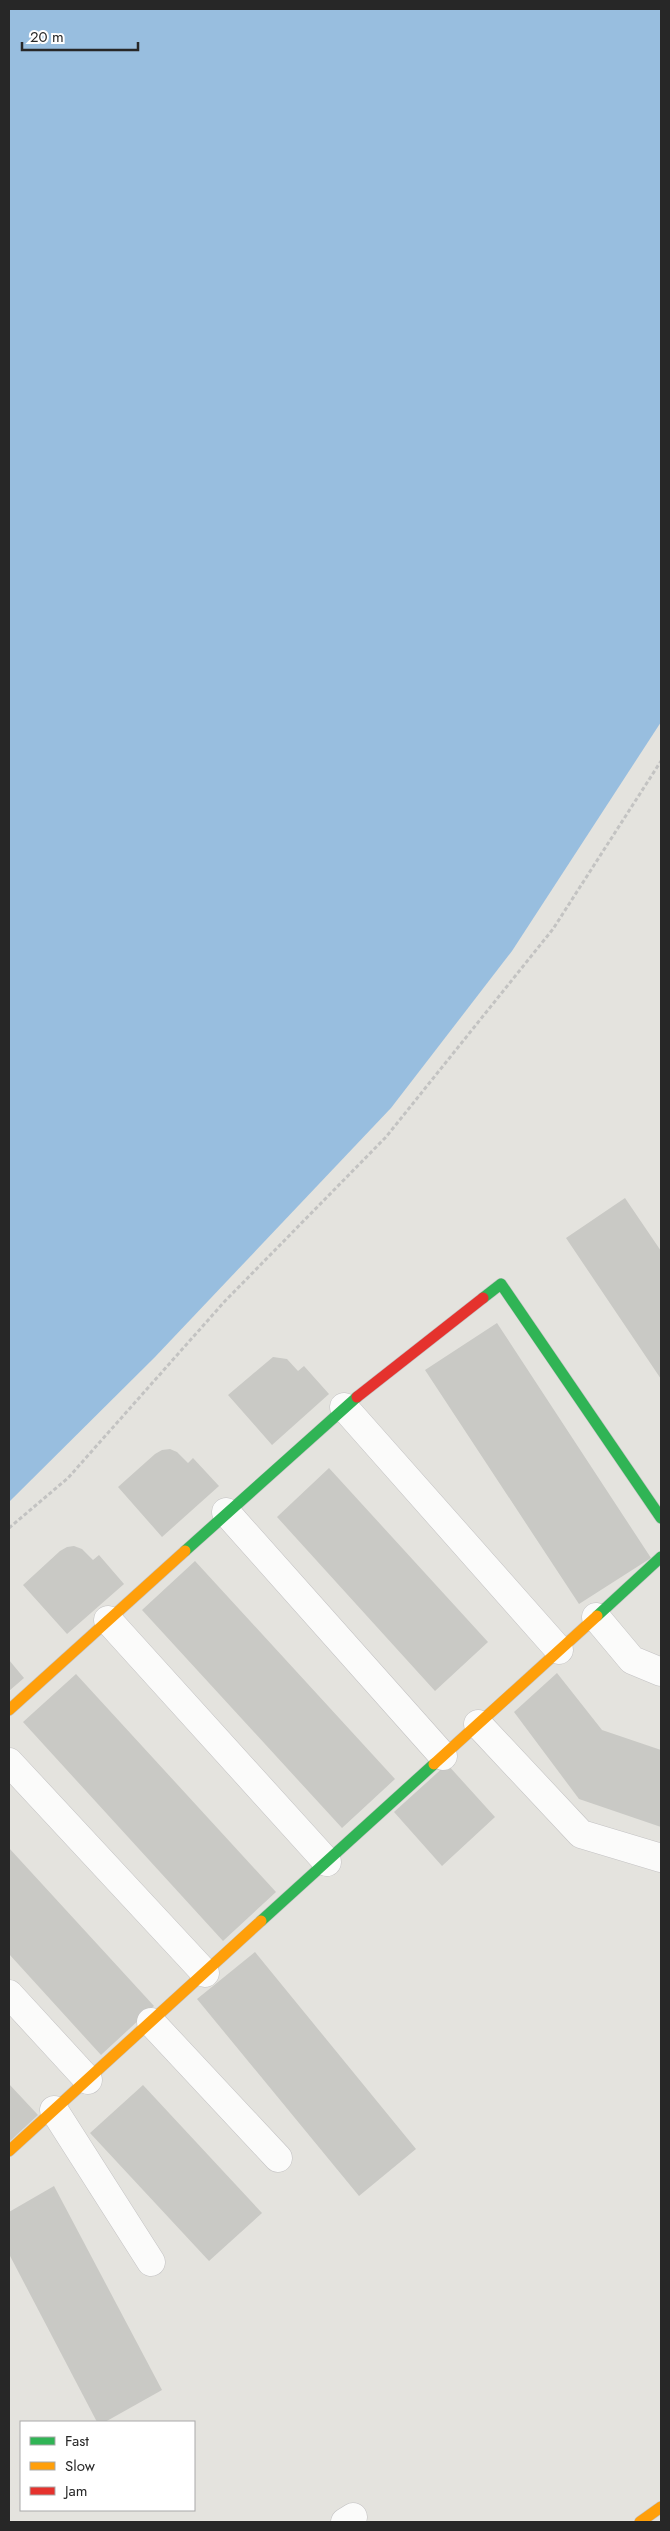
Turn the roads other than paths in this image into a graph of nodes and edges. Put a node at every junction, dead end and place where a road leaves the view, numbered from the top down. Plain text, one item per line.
1 (344, 1407) junction
2 (226, 1512) junction
3 (661, 1518) edge
4 (661, 1557) edge
5 (596, 1617) junction
6 (108, 1620) junction
7 (559, 1650) junction
8 (661, 1672) edge
9 (9, 1710) edge
10 (478, 1724) junction
11 (443, 1756) junction
12 (9, 1762) edge
13 (661, 1858) edge
14 (327, 1862) junction
15 (205, 1972) junction
16 (9, 1994) edge
17 (151, 2022) junction
18 (88, 2080) junction
19 (54, 2110) junction
20 (9, 2151) edge
21 (278, 2158) dead end
22 (151, 2262) dead end
23 (661, 2506) edge
24 (640, 2522) edge

1 - 2 street
1 - 3 street
1 - 7 street
2 - 6 street
2 - 11 street
4 - 5 street
5 - 7 street
5 - 8 street
6 - 9 street
6 - 14 street
7 - 10 street
10 - 11 street
10 - 13 street
11 - 14 street
12 - 15 street
14 - 15 street
15 - 17 street
16 - 18 street
17 - 18 street
17 - 21 street
18 - 19 street
19 - 20 street
19 - 22 street
23 - 24 street

